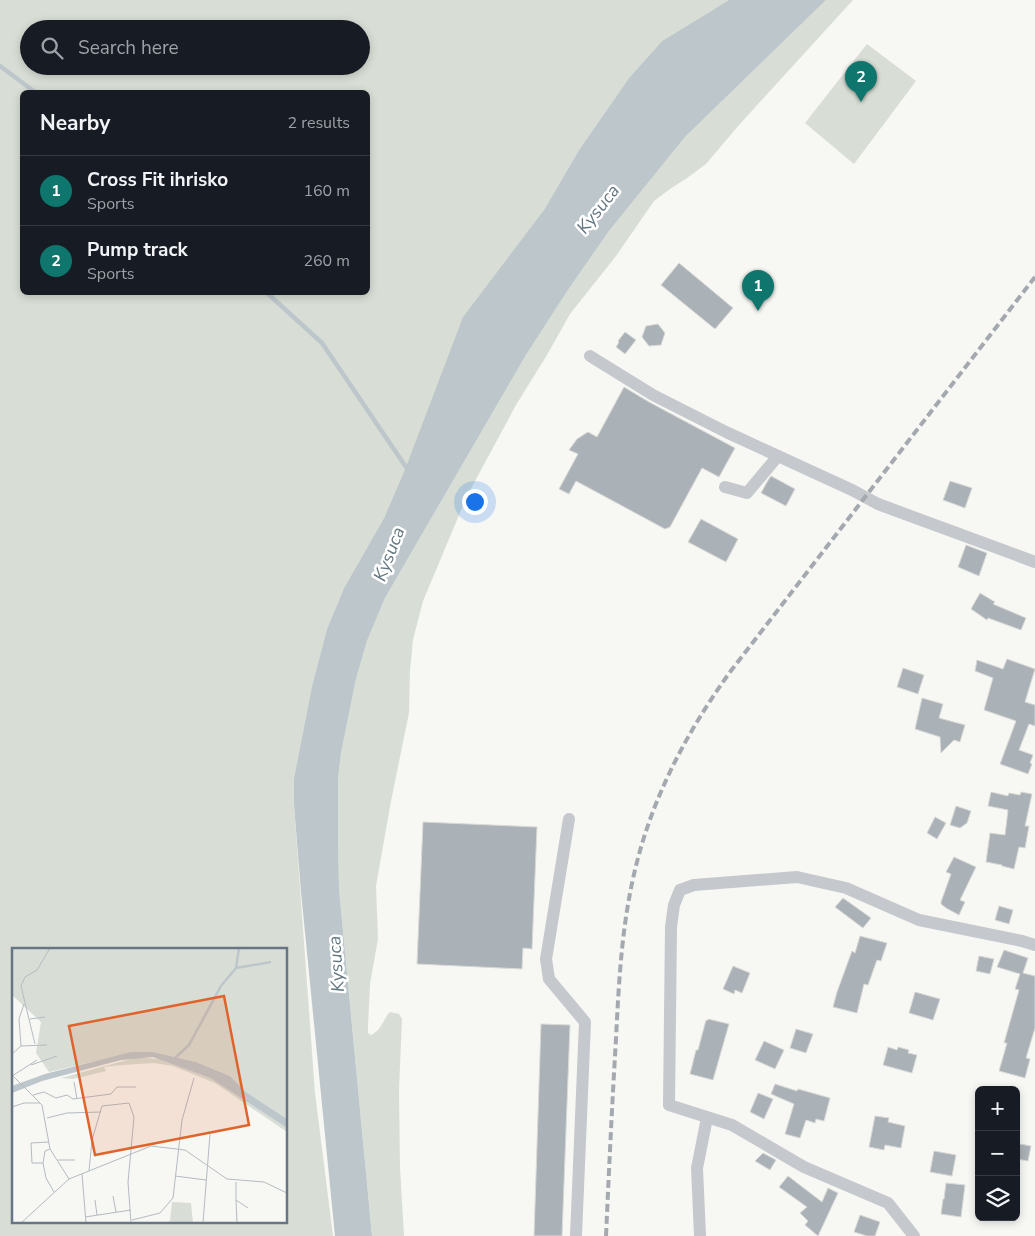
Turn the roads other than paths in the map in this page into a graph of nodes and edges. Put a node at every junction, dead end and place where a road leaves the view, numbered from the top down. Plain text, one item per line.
1 (590, 356) dead end
2 (778, 456) junction
3 (725, 487) dead end
4 (1035, 562) edge
5 (569, 819) dead end
6 (1035, 945) edge
7 (707, 1118) junction
8 (576, 1236) edge
9 (700, 1236) edge
10 (914, 1236) edge

1 - 2 street
2 - 3 street
2 - 4 street
5 - 8 street
6 - 7 street
7 - 9 street
7 - 10 street

